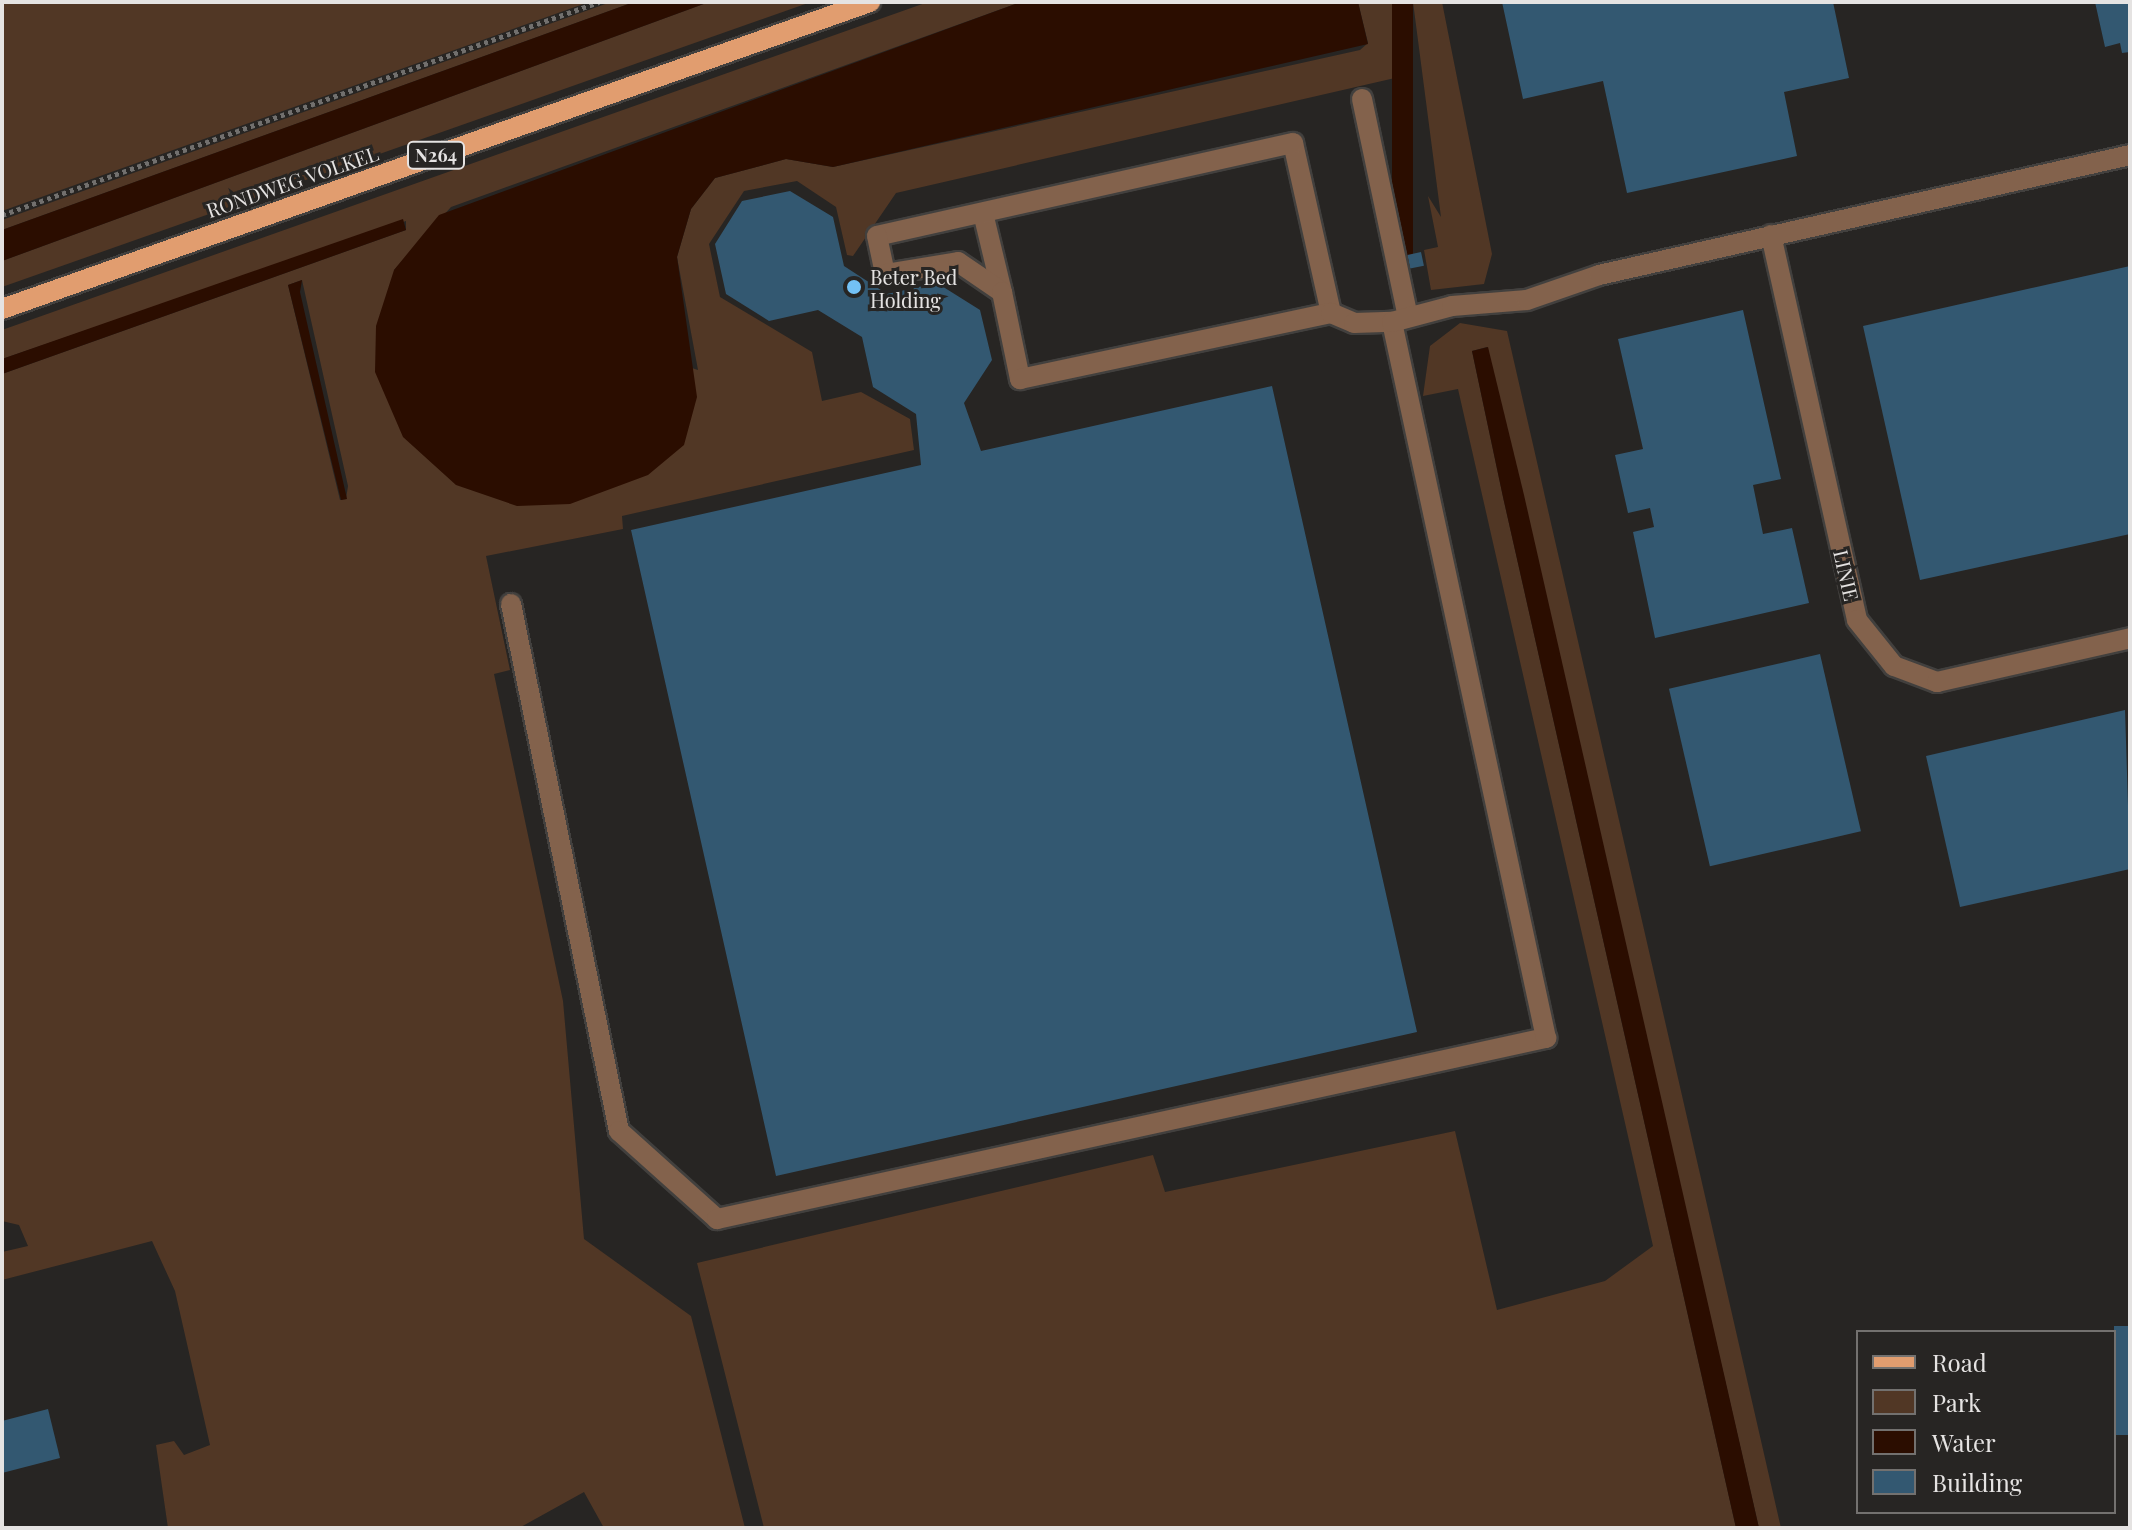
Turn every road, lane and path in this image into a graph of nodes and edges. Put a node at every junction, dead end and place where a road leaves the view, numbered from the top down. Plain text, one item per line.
1 (599, 2) edge
2 (870, 2) edge
3 (1362, 99) dead end
4 (2130, 155) edge
5 (983, 213) junction
6 (2, 215) edge
7 (1771, 235) junction
8 (1002, 292) junction
9 (2, 309) edge
10 (1331, 313) junction
11 (1400, 320) junction
12 (511, 604) dead end
13 (2130, 638) edge

1 - 6 path
2 - 9 main road, RONDWEG VOLKEL / N264
3 - 11 street
4 - 7 street
5 - 8 street
5 - 8 street
5 - 10 street
7 - 11 street
7 - 13 street, LINIE
8 - 10 street
10 - 11 street
11 - 12 street

